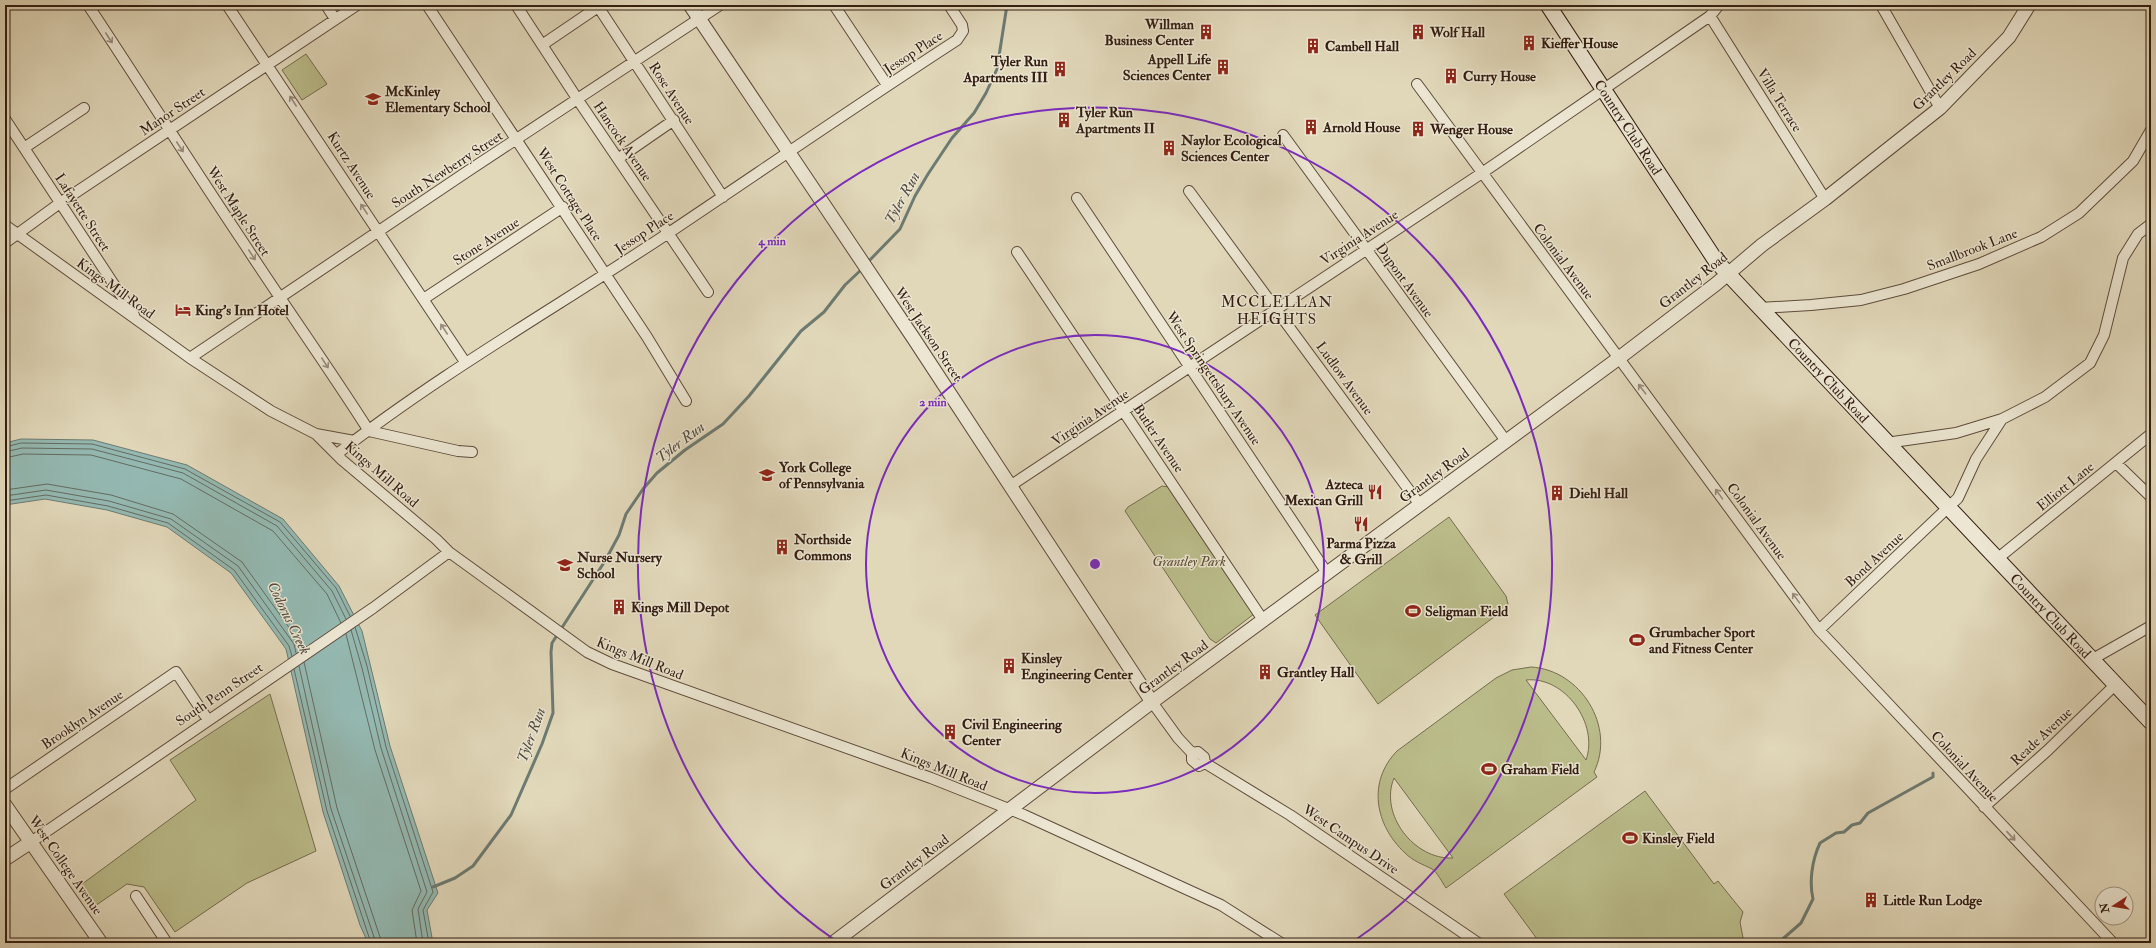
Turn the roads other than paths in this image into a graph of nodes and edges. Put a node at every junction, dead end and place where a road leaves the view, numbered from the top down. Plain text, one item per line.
1 (88, 5) edge
2 (228, 5) edge
3 (326, 5) edge
4 (357, 5) edge
5 (427, 5) edge
6 (516, 5) edge
7 (690, 5) edge
8 (720, 5) edge
9 (834, 5) edge
10 (949, 5) edge
11 (1548, 5) edge
12 (1719, 5) edge
13 (1881, 5) edge
14 (2029, 5) edge
15 (597, 6) edge
16 (1710, 16) junction
17 (335, 19) junction
18 (699, 19) junction
19 (542, 44) junction
20 (635, 62) junction
21 (268, 64) junction
22 (1417, 84) dead end
23 (887, 85) junction
24 (1604, 91) junction
25 (578, 100) junction
26 (84, 108) dead end
27 (1940, 108) junction
28 (5, 119) edge
29 (674, 120) junction
30 (2151, 130) edge
31 (169, 131) junction
32 (1283, 135) dead end
33 (517, 140) junction
34 (24, 148) junction
35 (788, 152) junction
36 (619, 158) junction
37 (1482, 173) junction
38 (1189, 191) dead end
39 (723, 197) junction
40 (1077, 198) dead end
41 (1825, 199) junction
42 (60, 203) junction
43 (562, 207) junction
44 (2151, 224) edge
45 (5, 225) edge
46 (378, 231) junction
47 (18, 234) junction
48 (668, 234) junction
49 (5, 243) edge
50 (1366, 250) junction
51 (1017, 252) dead end
52 (605, 274) junction
53 (1728, 274) junction
54 (708, 292) dead end
55 (279, 297) junction
56 (425, 298) junction
57 (1759, 308) junction
58 (1277, 309) junction
59 (138, 320) junction
60 (190, 358) junction
61 (1618, 358) junction
62 (466, 362) junction
63 (1190, 368) junction
64 (686, 401) dead end
65 (1124, 411) junction
66 (2002, 419) junction
67 (369, 431) junction
68 (316, 434) junction
69 (2151, 434) edge
70 (354, 441) junction
71 (1506, 441) junction
72 (1886, 443) junction
73 (472, 452) dead end
74 (337, 454) junction
75 (2116, 463) junction
76 (1010, 486) junction
77 (2151, 497) edge
78 (1420, 505) junction
79 (1949, 508) junction
80 (449, 552) junction
81 (1997, 559) junction
82 (1327, 573) junction
83 (1263, 620) junction
84 (2151, 626) edge
85 (1819, 630) junction
86 (2091, 660) junction
87 (2115, 685) junction
88 (1152, 702) junction
89 (208, 720) junction
90 (2151, 722) edge
91 (5, 789) edge
92 (5, 805) edge
93 (1984, 807) junction
94 (1010, 810) junction
95 (31, 842) junction
96 (5, 859) edge
97 (136, 896) dead end
98 (101, 943) edge
99 (167, 943) edge
100 (833, 943) edge
101 (1281, 943) edge
102 (1478, 943) edge
103 (2113, 943) edge

1 -> 31 street, West Maple Street
2 - 21 street, Kurtz Avenue
3 - 17 street
4 - 17 street, Manor Street
5 - 33 street, West Cottage Place
6 - 19 street, Hancock Avenue
7 - 18 street, West Jackson Street
8 - 18 street, South Newberry Street
9 - 23 street
10 - 23 street, Jessop Place
11 - 24 main road, Country Club Road
12 - 16 street, Virginia Avenue
13 - 27 street
14 - 27 street, Grantley Road
15 - 19 street
15 - 20 street, Rose Avenue
16 - 24 street, Virginia Avenue
16 - 41 street, Villa Terrace
17 - 21 street, Manor Street
18 - 20 street, South Newberry Street
18 - 35 street, West Jackson Street
19 - 25 street, Hancock Avenue
20 - 25 street, South Newberry Street
20 - 29 street, Rose Avenue
21 - 31 street, Manor Street
46 -> 21 street, Kurtz Avenue
22 - 37 street, Colonial Avenue
23 - 35 street, Jessop Place
24 - 37 street, Virginia Avenue
24 - 53 main road, Country Club Road
25 - 33 street, South Newberry Street
25 - 36 street, Hancock Avenue
26 - 34 street
27 - 41 street, Grantley Road
28 - 34 street, Lafayette Street
29 - 36 street
29 - 39 street, Rose Avenue
30 - 57 street, Smallbrook Lane
31 - 42 street, Manor Street
31 -> 55 street, West Maple Street
32 - 50 street, Dupont Avenue
33 - 43 street, West Cottage Place
33 - 46 street, South Newberry Street
34 - 42 street, Lafayette Street
35 - 39 street, Jessop Place
35 - 76 street, West Jackson Street
36 - 48 street, Hancock Avenue
37 - 50 street, Virginia Avenue
37 - 61 street, Colonial Avenue
38 - 58 street, Ludlow Avenue
39 - 48 street, Jessop Place
40 - 63 street, West Springettsbury Avenue
41 - 53 street, Grantley Road
42 - 47 street, Manor Street
42 - 59 street, Lafayette Street
43 - 52 street, West Cottage Place
43 - 56 street, Stone Avenue
44 - 66 street
45 - 47 street, Kings Mill Road
46 - 55 street, South Newberry Street
46 - 56 street, Kurtz Avenue
47 - 49 street, Manor Street
47 - 59 street, Kings Mill Road
48 - 52 street, Jessop Place
48 - 54 street, Hancock Avenue
50 - 58 street, Virginia Avenue
50 - 71 street, Dupont Avenue
51 - 65 street, Butler Avenue
52 - 62 street, Jessop Place
52 - 64 street, West Cottage Place
53 - 57 main road, Country Club Road
53 - 61 street, Grantley Road
55 - 60 street, South Newberry Street
55 -> 67 street, West Maple Street
62 -> 56 street, Kurtz Avenue
57 - 72 main road, Country Club Road
58 - 63 street, Virginia Avenue
58 - 78 street, Ludlow Avenue
59 - 60 street, Kings Mill Road
60 - 68 street, Kings Mill Road
61 - 71 street, Grantley Road
85 -> 61 street, Colonial Avenue
62 - 67 street, Jessop Place
63 - 65 street, Virginia Avenue
63 - 82 street, West Springettsbury Avenue
65 - 76 street, Virginia Avenue
65 - 83 street, Butler Avenue
66 - 72 street
66 - 79 street, Bond Avenue
67 - 70 street, Jessop Place
67 - 73 street
68 - 70 street
68 - 74 street, Kings Mill Road
69 - 75 street, Elliott Lane
70 - 74 street, Jessop Place
71 - 78 street, Grantley Road
72 - 79 main road, Country Club Road
74 - 80 street, Kings Mill Road
75 - 77 street
75 - 81 street, Elliott Lane
76 - 88 street, West Jackson Street
78 - 82 street, Grantley Road
79 - 81 main road, Country Club Road
79 - 85 street, Bond Avenue
80 - 89 street, South Penn Street
80 - 94 street, Kings Mill Road
81 - 86 main road, Country Club Road
82 - 83 street, Grantley Road
83 - 88 street, Grantley Road
84 - 86 street
85 - 93 street, Colonial Avenue
86 - 87 main road, Country Club Road
87 - 90 main road, Country Club Road
87 - 93 street, Reade Avenue
88 - 94 street, Grantley Road
88 - 102 street, West Campus Drive
89 - 91 street, Brooklyn Avenue
89 - 95 street, South Penn Street
92 - 95 street, West College Avenue
93 -> 103 street, Colonial Avenue
94 - 100 street, Grantley Road
94 - 101 street, Kings Mill Road
95 - 96 street, South Penn Street
95 - 98 street, West College Avenue
97 - 99 street

